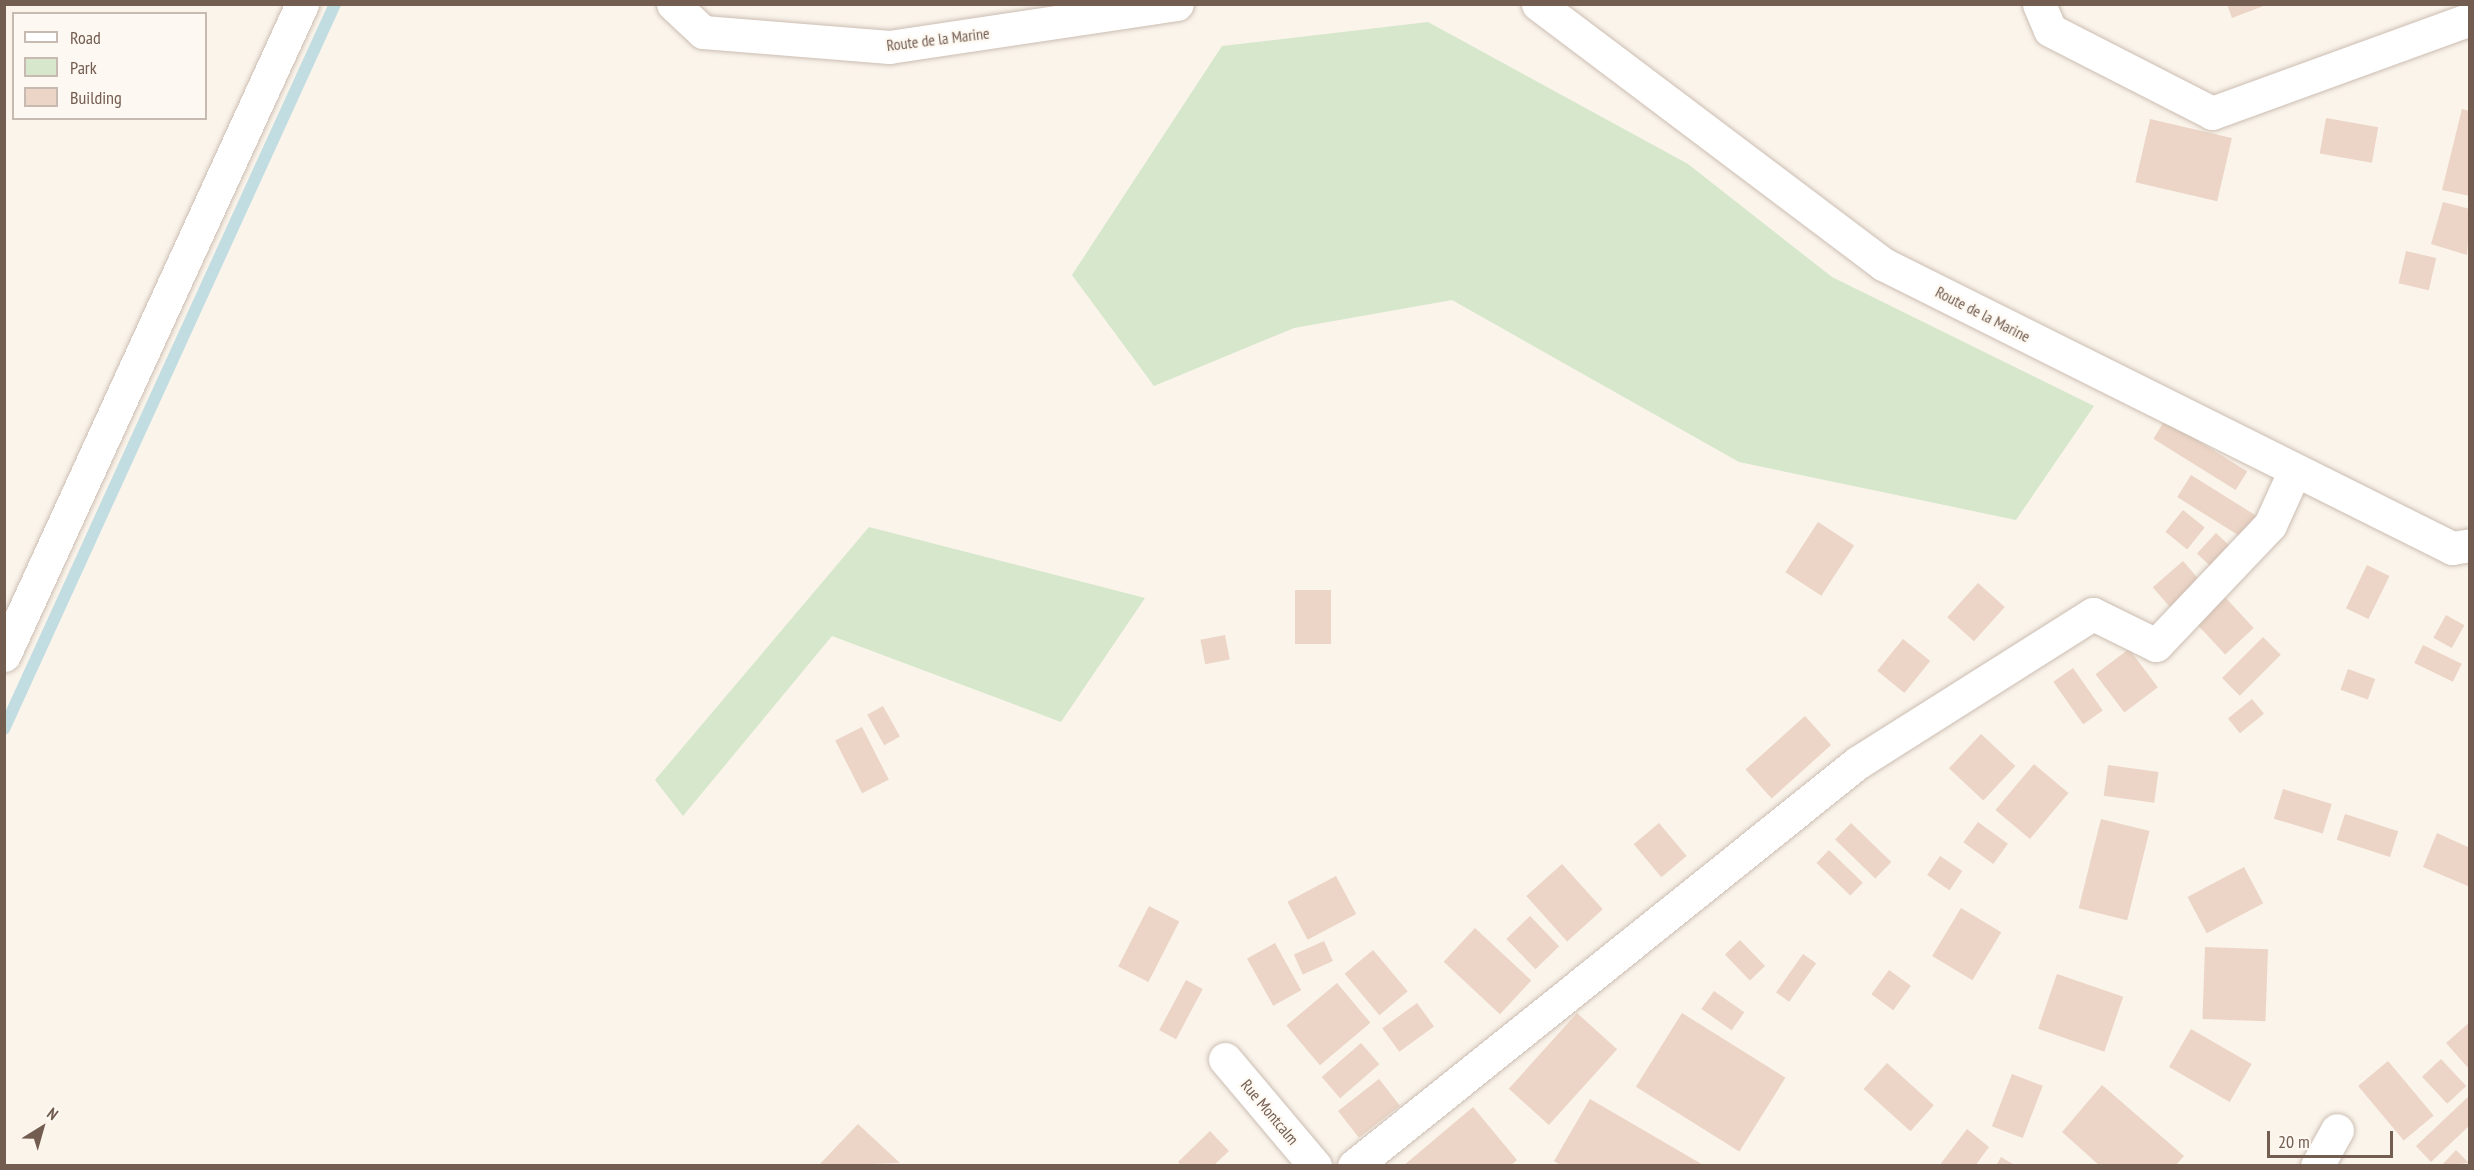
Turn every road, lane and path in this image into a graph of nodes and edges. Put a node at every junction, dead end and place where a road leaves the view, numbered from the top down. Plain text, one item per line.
1 (302, 4) edge
2 (673, 4) edge
3 (1177, 4) edge
4 (1538, 4) edge
5 (2039, 4) edge
6 (2469, 19) edge
7 (2295, 470) junction
8 (2469, 544) edge
9 (4, 655) edge
10 (1225, 1059) dead end
11 (2337, 1130) dead end
12 (1315, 1166) edge
13 (1354, 1166) edge
14 (2317, 1166) edge

1 - 9 street
2 - 3 street, Route de la Marine
4 - 7 street, Route de la Marine
5 - 6 street
7 - 8 street, Route de la Marine
7 - 13 street
10 - 12 street, Rue Montcalm
11 - 14 street

